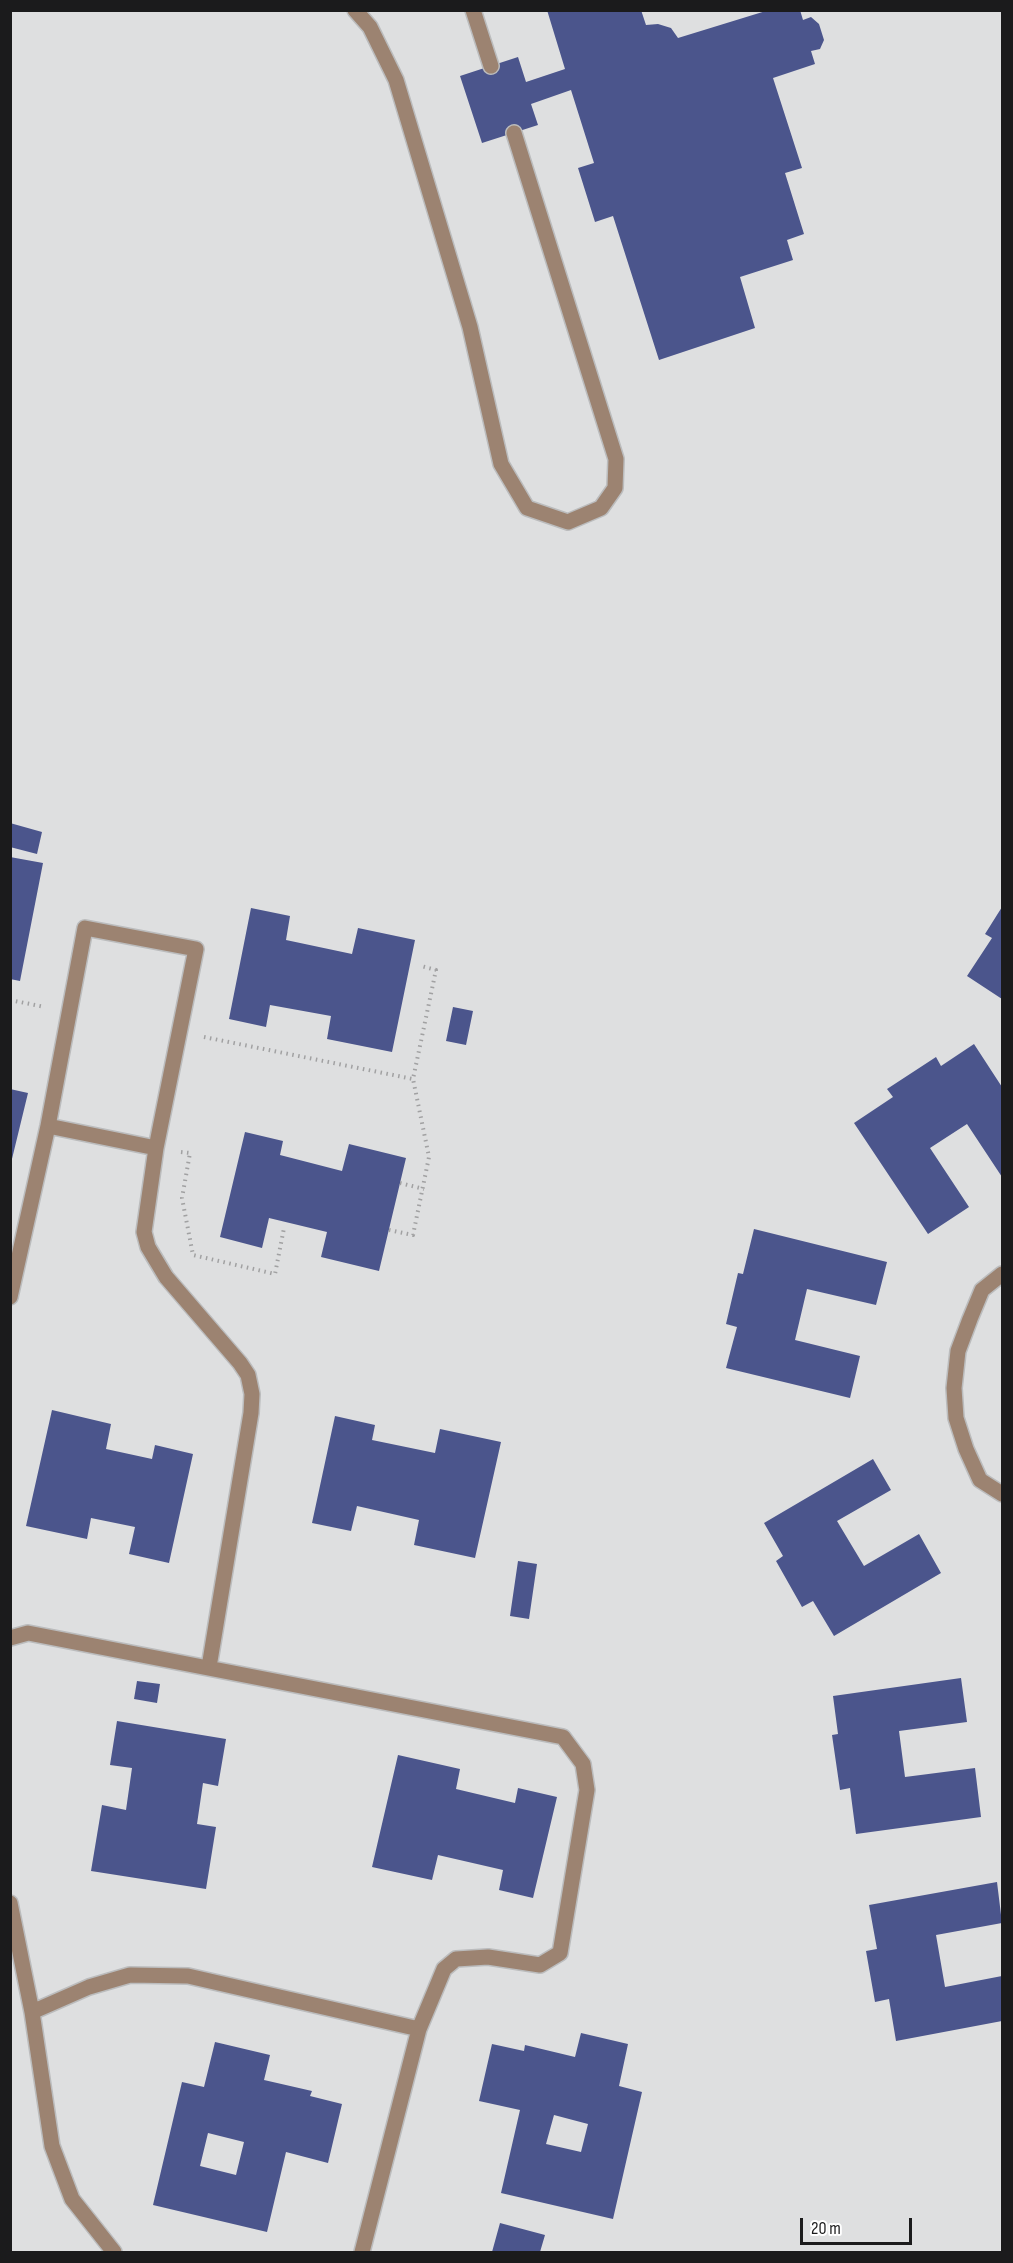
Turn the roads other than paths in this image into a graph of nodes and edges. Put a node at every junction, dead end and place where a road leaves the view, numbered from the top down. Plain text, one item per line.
1 (355, 10) edge
2 (473, 10) edge
3 (491, 66) dead end
4 (514, 133) dead end
5 (48, 1126) junction
6 (156, 1148) junction
7 (1002, 1274) edge
8 (10, 1296) edge
9 (1002, 1494) edge
10 (10, 1638) edge
11 (209, 1667) junction
12 (10, 1903) edge
13 (32, 2012) junction
14 (419, 2029) junction
15 (114, 2253) edge
16 (362, 2253) edge

1 - 4 lane
2 - 3 lane
5 - 6 lane
5 - 6 lane
5 - 8 lane
6 - 11 lane
7 - 9 lane
10 - 11 lane
11 - 14 lane
12 - 13 lane
13 - 14 lane
13 - 15 lane
14 - 16 lane

